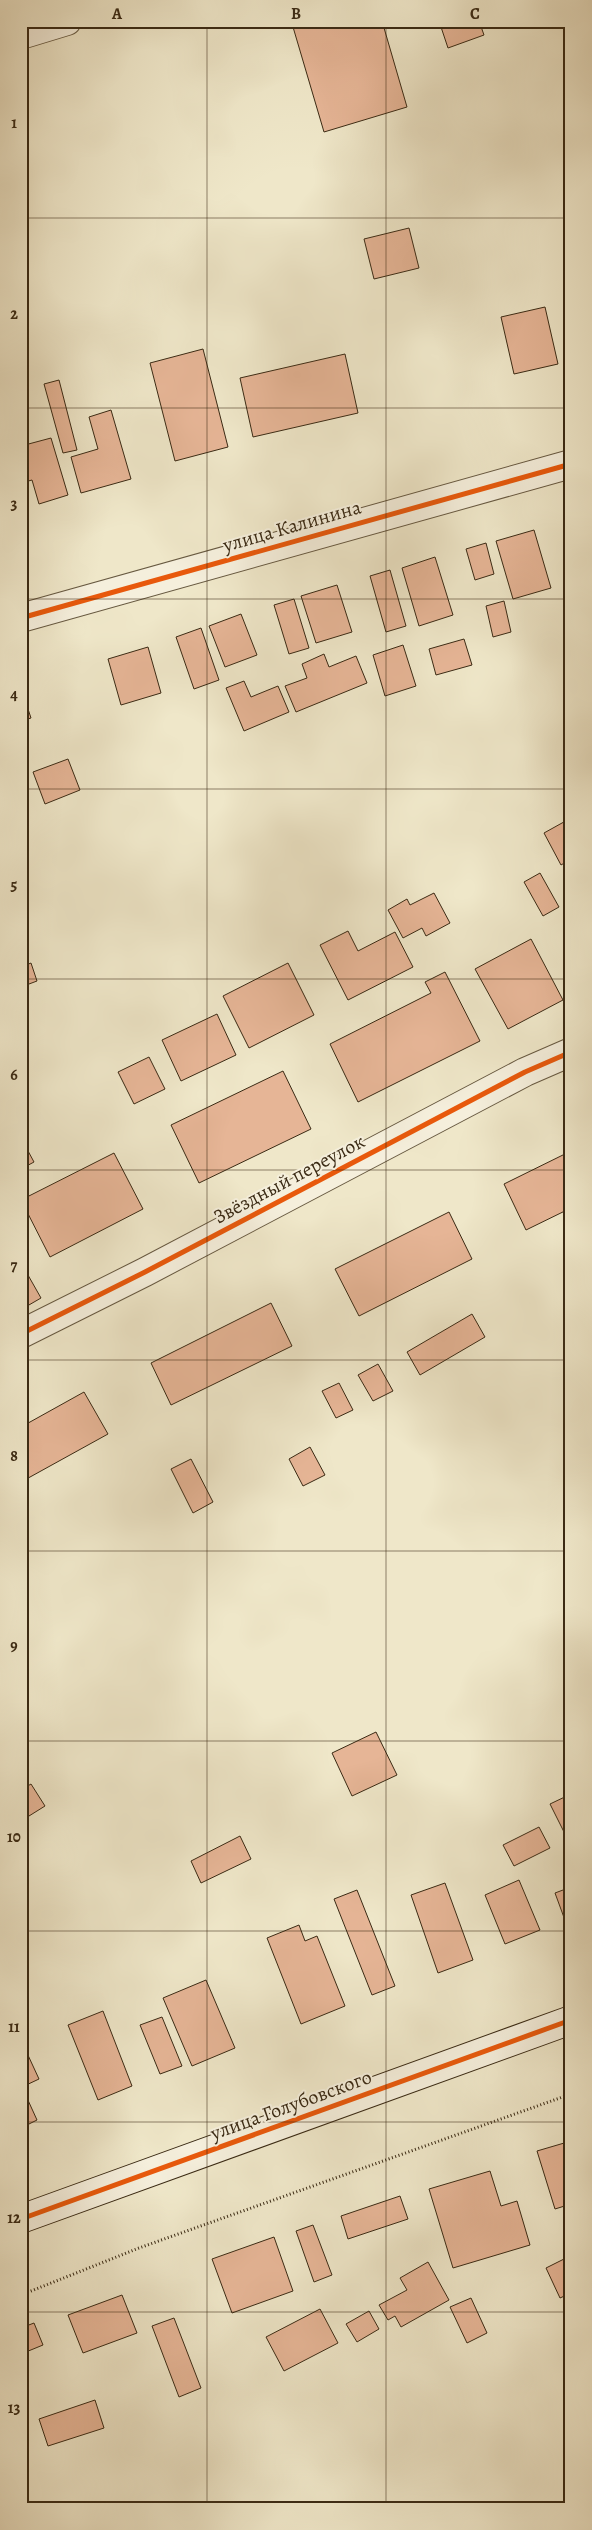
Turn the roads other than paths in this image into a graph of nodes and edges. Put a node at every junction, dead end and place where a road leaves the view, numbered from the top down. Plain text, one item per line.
1 (67, 21) edge
2 (21, 35) edge
3 (571, 464) edge
4 (21, 618) edge
5 (571, 1052) edge
6 (21, 1334) edge
7 (571, 2020) edge
8 (21, 2219) edge

1 - 2 street
3 - 4 street, улица Калинина
5 - 6 street, Звёздный переулок
7 - 8 street, улица Голубовского

